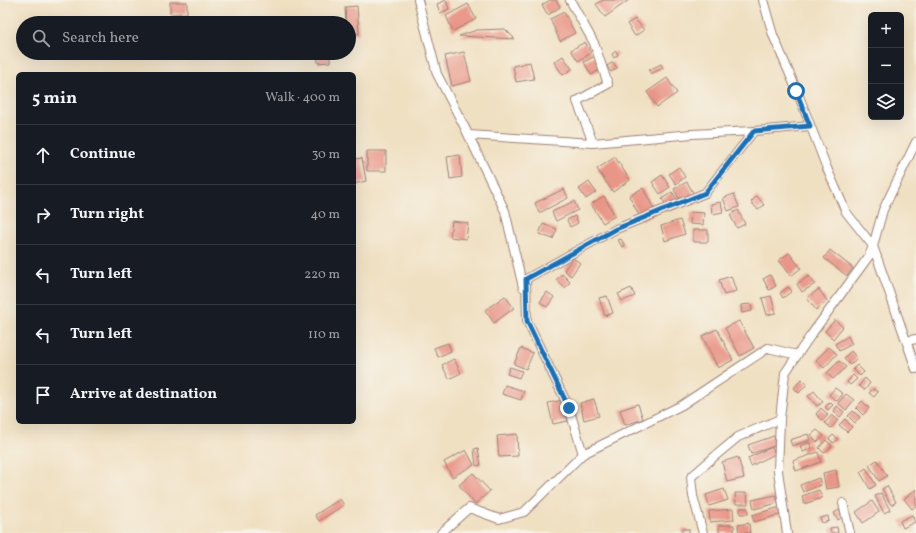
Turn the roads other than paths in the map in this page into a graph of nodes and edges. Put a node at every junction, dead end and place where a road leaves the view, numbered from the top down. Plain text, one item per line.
1 (418, 0) edge
2 (570, 0) edge
3 (763, 0) edge
4 (810, 126) junction
5 (754, 131) junction
6 (469, 135) junction
7 (916, 142) edge
8 (592, 143) junction
9 (873, 246) junction
10 (527, 301) junction
11 (916, 339) edge
12 (906, 341) junction
13 (797, 355) junction
14 (916, 368) edge
15 (780, 419) junction
16 (583, 454) junction
17 (843, 503) dead end
18 (441, 533) edge
19 (703, 533) edge
20 (787, 533) edge
21 (850, 533) edge

1 - 6 street
2 - 8 street
3 - 4 street
4 - 5 street
4 - 9 street
5 - 8 street
5 - 10 street
6 - 8 street
6 - 10 street
7 - 9 street
9 - 12 street
9 - 13 street
10 - 16 street
11 - 12 street
12 - 14 street
13 - 15 street
13 - 16 street
15 - 19 street
15 - 20 street
16 - 18 street
17 - 21 street

